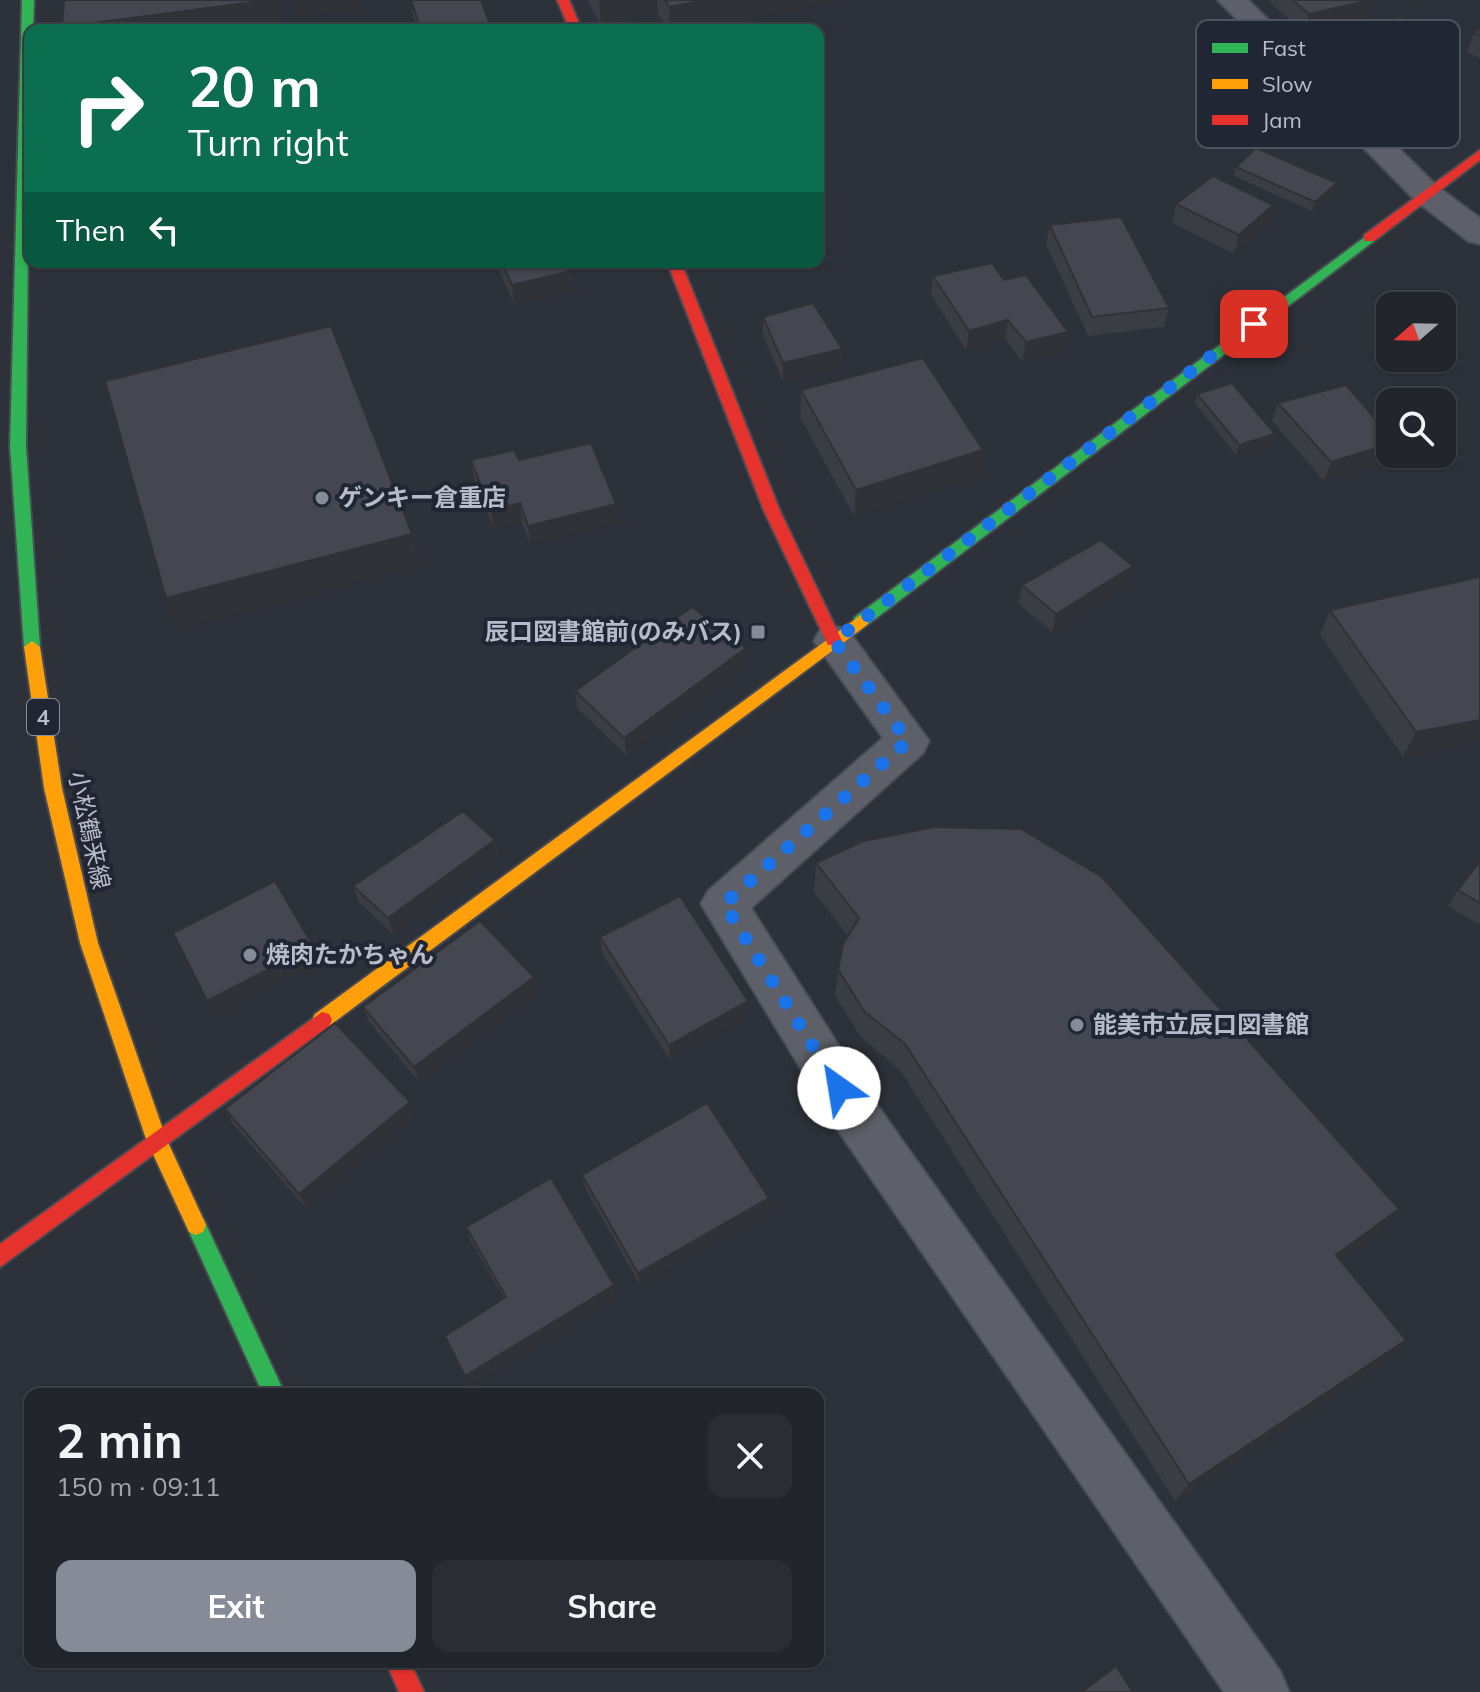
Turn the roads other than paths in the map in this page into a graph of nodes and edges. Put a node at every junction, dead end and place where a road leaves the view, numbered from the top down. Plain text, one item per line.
1 (28, 0) edge
2 (563, 0) edge
3 (1232, 0) edge
4 (1252, 20) edge
5 (27, 24) edge
6 (573, 24) edge
7 (1381, 148) edge
8 (1480, 154) edge
9 (24, 178) edge
10 (1427, 194) junction
11 (1480, 234) edge
12 (676, 268) edge
13 (834, 641) junction
14 (156, 1139) junction
15 (0, 1257) edge
16 (271, 1388) edge
17 (401, 1668) edge
18 (412, 1692) edge
19 (1259, 1692) edge

1 - 5 street, 小松鶴来線 / 4
2 - 6 street
3 - 4 street
7 - 10 street
8 - 10 street
9 - 14 street, 小松鶴来線 / 4
10 - 11 street
10 - 13 street
12 - 13 street
13 - 14 street
13 - 19 street
14 - 15 street
14 - 16 street, 小松鶴来線 / 4
17 - 18 street

